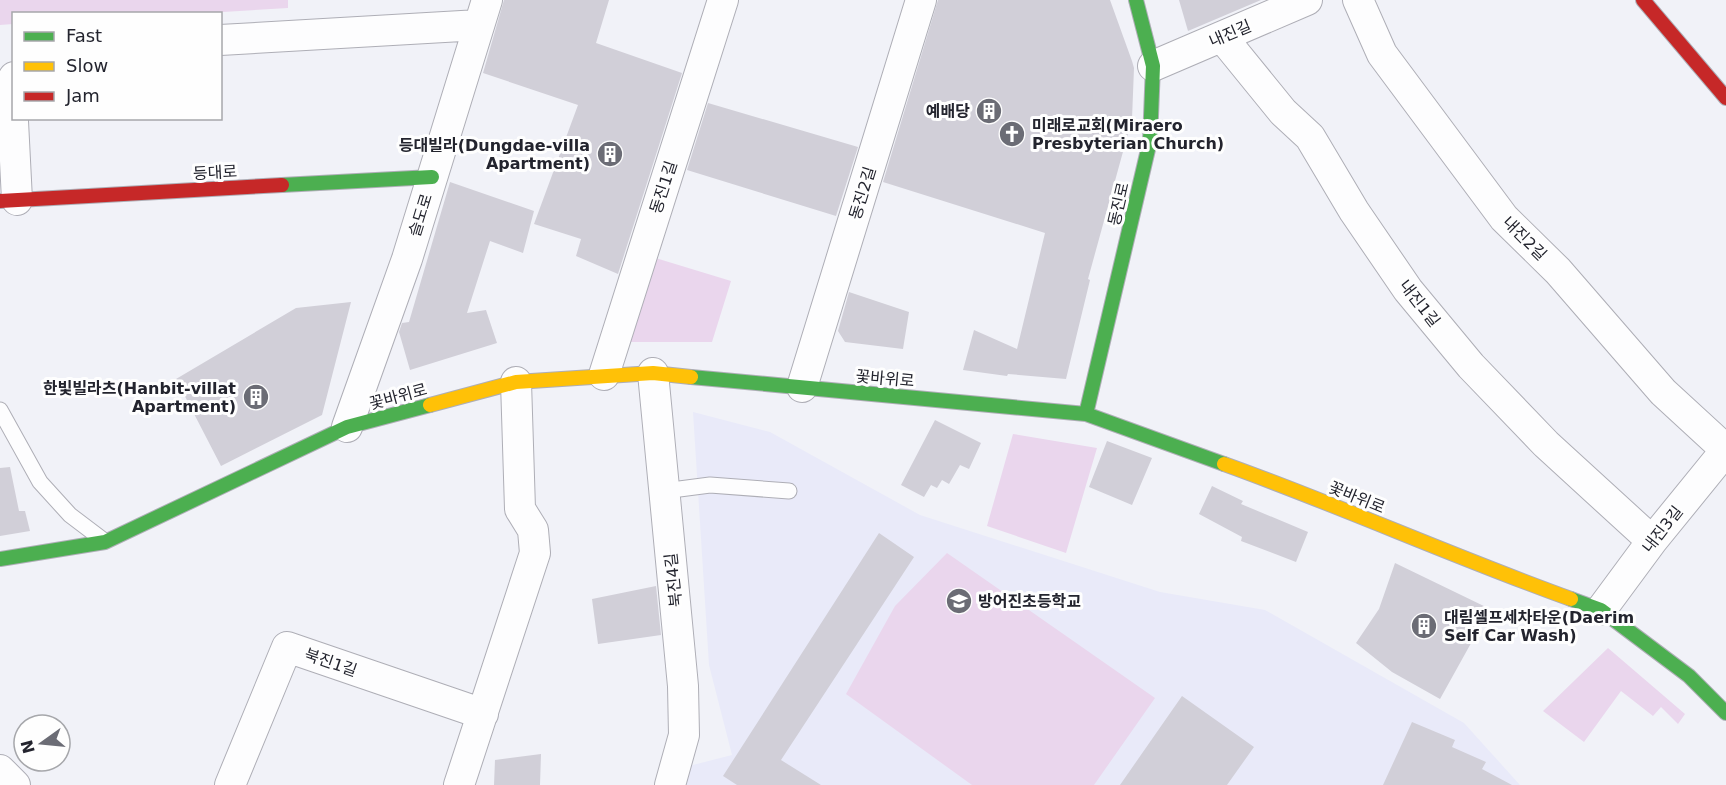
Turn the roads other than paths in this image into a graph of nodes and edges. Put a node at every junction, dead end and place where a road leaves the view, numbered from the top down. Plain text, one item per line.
1 (723, 0) edge
2 (921, 0) edge
3 (1136, 0) edge
4 (1307, 0) edge
5 (1358, 0) edge
6 (1643, 0) edge
7 (483, 13) edge
8 (1222, 37) junction
9 (222, 40) edge
10 (1153, 66) junction
11 (12, 80) edge
12 (1726, 98) edge
13 (432, 177) junction
14 (8, 200) edge
15 (653, 373) junction
16 (604, 375) junction
17 (516, 382) junction
18 (802, 387) junction
19 (0, 410) edge
20 (1086, 414) junction
21 (347, 428) junction
22 (1726, 450) edge
23 (664, 491) junction
24 (789, 491) dead end
25 (1652, 541) junction
26 (105, 542) junction
27 (0, 558) edge
28 (1601, 610) junction
29 (1726, 713) edge
30 (483, 714) junction
31 (0, 770) edge
32 (15, 785) edge
33 (230, 785) edge
34 (459, 785) edge
35 (670, 785) edge

1 - 16 street, 동진1길
2 - 18 street, 동진2길
3 - 10 street, 동진로
4 - 8 street, 내진길
5 - 22 street, 내진2길
6 - 12 street
7 - 9 street
7 - 13 street, 슬도로
8 - 10 street, 내진길
8 - 25 street, 내진1길
10 - 20 street, 동진로
11 - 14 street
13 - 14 street, 등대로
13 - 21 street, 슬도로
15 - 16 street, 꽃바위로
15 - 18 street, 꽃바위로
15 - 23 street, 북진4길
16 - 17 street, 꽃바위로
17 - 21 street, 꽃바위로
17 - 30 street
18 - 20 street, 꽃바위로
19 - 26 lane
20 - 28 street, 꽃바위로
21 - 26 street, 꽃바위로
22 - 25 street, 내진3길
23 - 24 lane
23 - 35 street, 북진4길
25 - 28 street, 내진3길
26 - 27 street, 꽃바위로
28 - 29 street, 꽃바위로
30 - 33 street, 북진1길
30 - 34 street
31 - 32 street

